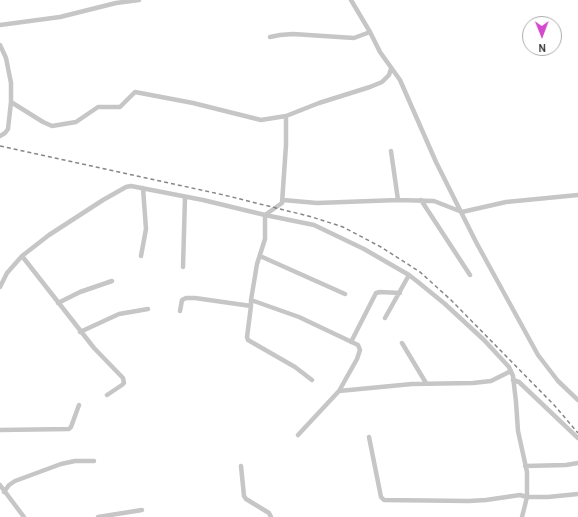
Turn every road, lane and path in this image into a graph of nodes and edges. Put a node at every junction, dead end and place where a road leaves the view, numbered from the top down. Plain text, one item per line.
1 (139, 0) edge
2 (351, 0) edge
3 (106, 3) edge
4 (0, 25) edge
5 (370, 32) junction
6 (270, 37) dead end
7 (0, 45) edge
8 (392, 69) junction
9 (11, 102) junction
10 (286, 116) junction
11 (0, 136) edge
12 (391, 151) dead end
13 (143, 188) junction
14 (578, 195) edge
15 (185, 197) junction
16 (283, 200) junction
17 (398, 200) junction
18 (421, 200) junction
19 (462, 212) junction
20 (265, 215) junction
21 (22, 256) junction
22 (142, 256) dead end
23 (260, 256) junction
24 (183, 267) dead end
25 (409, 275) junction
26 (470, 275) dead end
27 (112, 282) dead end
28 (0, 287) edge
29 (400, 293) junction
30 (345, 294) dead end
31 (251, 300) junction
32 (58, 303) junction
33 (251, 306) junction
34 (148, 309) dead end
35 (180, 311) dead end
36 (385, 318) dead end
37 (80, 332) junction
38 (351, 342) junction
39 (402, 343) dead end
40 (511, 371) junction
41 (312, 380) dead end
42 (513, 380) junction
43 (426, 383) junction
44 (339, 391) junction
45 (107, 395) dead end
46 (578, 400) edge
47 (79, 405) dead end
48 (0, 430) edge
49 (298, 435) dead end
50 (369, 437) dead end
51 (578, 438) edge
52 (94, 460) dead end
53 (578, 463) edge
54 (241, 466) dead end
55 (525, 466) junction
56 (0, 485) edge
57 (4, 492) junction
58 (578, 494) edge
59 (527, 497) junction
60 (142, 510) dead end
61 (24, 517) edge
62 (98, 517) edge
63 (271, 517) edge
64 (522, 517) edge

1 - 3 street
2 - 5 street
3 - 4 street
5 - 6 street
5 - 8 street
7 - 9 street
8 - 10 street
8 - 19 street
9 - 10 street
9 - 11 street
10 - 16 street
12 - 17 street
13 - 15 street
13 - 21 street
13 - 22 street
14 - 19 street
15 - 20 street
15 - 24 street
16 - 17 street
16 - 20 street
17 - 18 street
18 - 19 street
18 - 26 street
19 - 46 street
20 - 23 street
20 - 25 street
21 - 28 street
21 - 32 street
23 - 30 street
23 - 31 street
25 - 29 street
25 - 40 street
27 - 32 street
29 - 36 street
29 - 38 street
31 - 33 street
31 - 38 street
32 - 37 street
33 - 35 street
33 - 41 street
34 - 37 street
37 - 45 street
38 - 44 street
39 - 43 street
40 - 42 street
40 - 43 street
42 - 51 street
42 - 55 street
43 - 44 street
44 - 49 street
47 - 48 street
50 - 59 street
52 - 57 street
53 - 55 street
54 - 63 street
55 - 59 street
56 - 57 street
57 - 61 street
58 - 59 street
59 - 64 street
60 - 62 street

